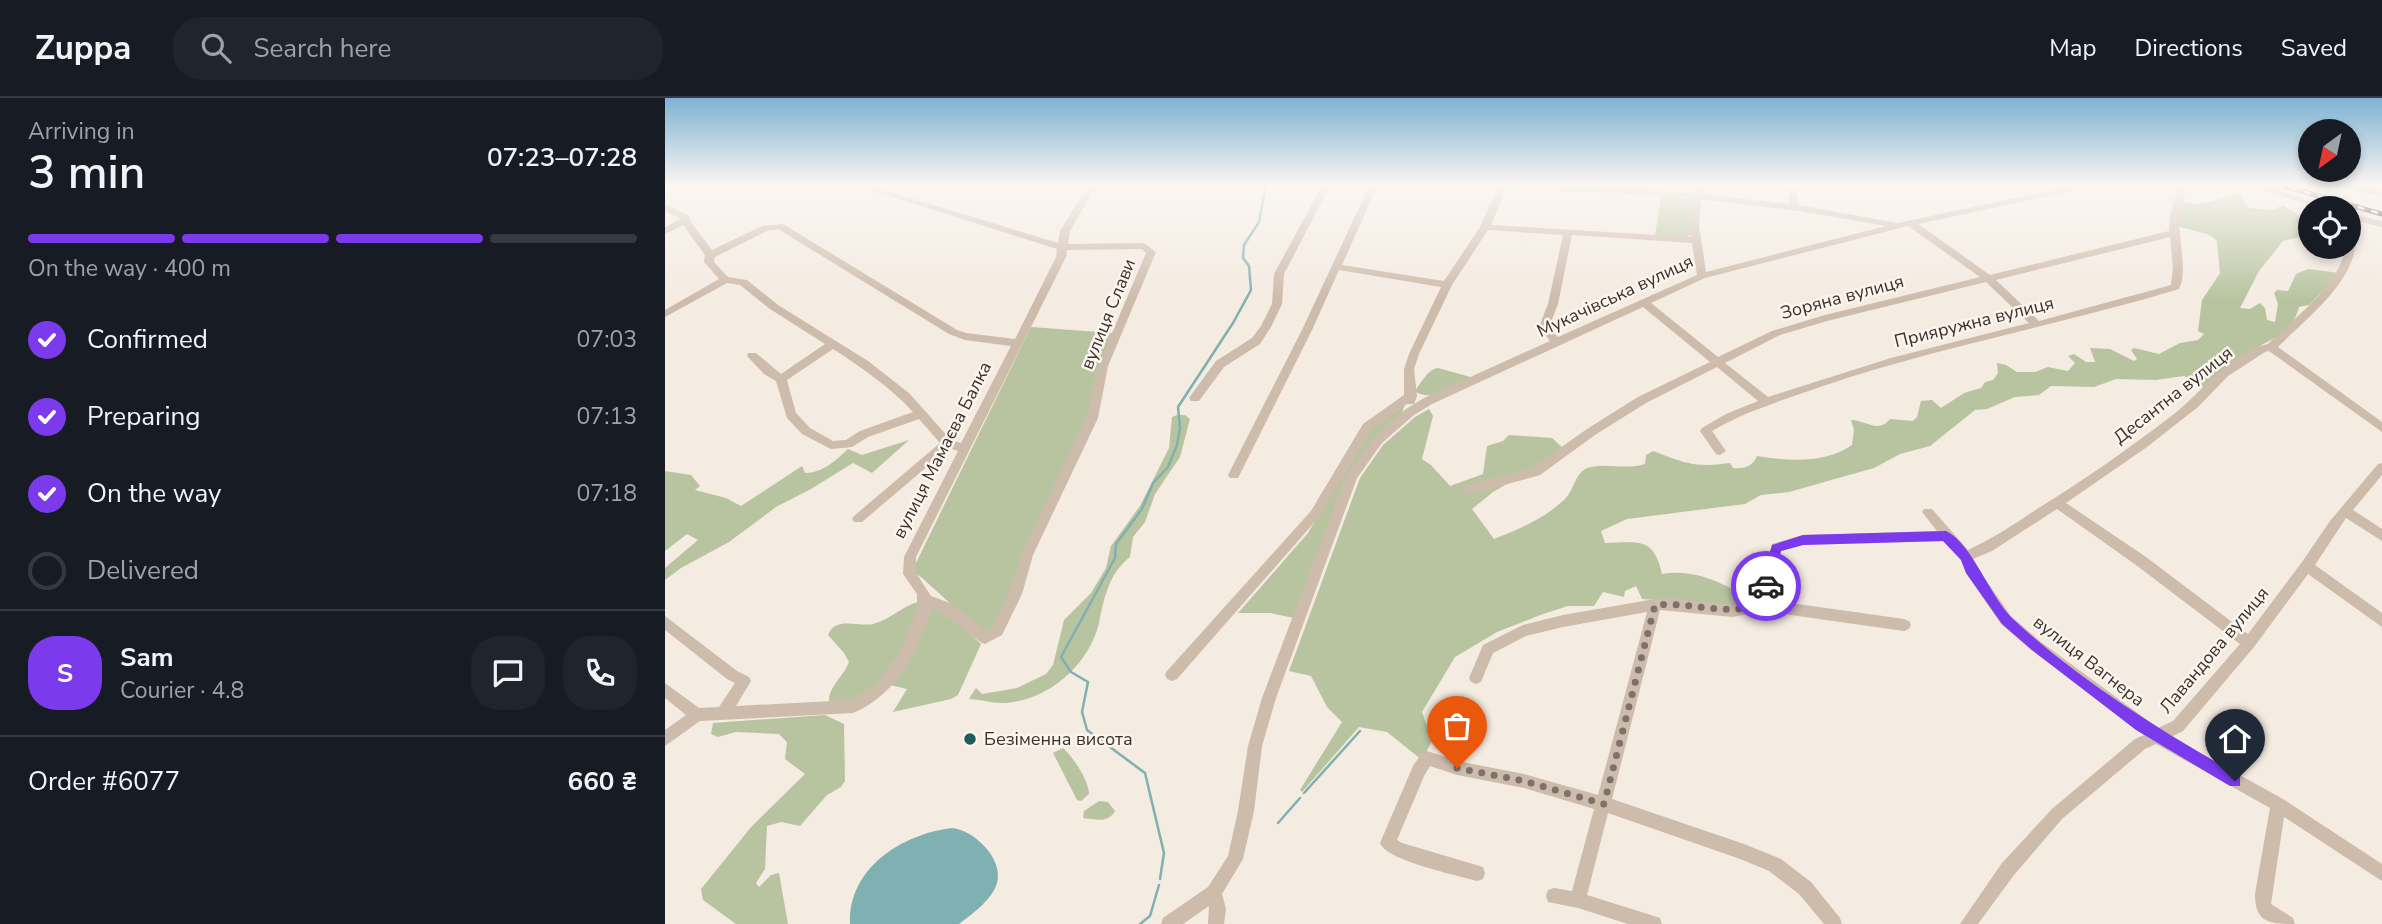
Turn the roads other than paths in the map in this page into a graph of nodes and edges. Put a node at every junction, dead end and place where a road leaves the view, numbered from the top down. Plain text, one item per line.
1 (681, 223) edge
2 (688, 223) edge
3 (982, 223) edge
4 (1070, 223) edge
5 (1306, 223) edge
6 (1357, 223) edge
7 (1487, 223) edge
8 (1696, 223) edge
9 (1856, 223) edge
10 (1912, 223) edge
11 (2176, 223) edge
12 (1905, 224) junction
13 (1871, 226) junction
14 (1485, 227) junction
15 (665, 231) edge
16 (1568, 232) junction
17 (2174, 233) junction
18 (1695, 240) junction
19 (1062, 247) junction
20 (710, 255) junction
21 (2346, 259) edge
22 (1337, 267) junction
23 (1702, 276) junction
24 (1988, 278) junction
25 (725, 280) junction
26 (1447, 285) junction
27 (1644, 303) junction
28 (665, 314) edge
29 (2036, 324) junction
30 (1018, 343) junction
31 (1557, 343) junction
32 (832, 344) junction
33 (2271, 347) junction
34 (752, 355) dead end
35 (1720, 362) junction
36 (781, 379) junction
37 (1411, 396) junction
38 (1195, 398) dead end
39 (1767, 402) junction
40 (1410, 412) junction
41 (922, 413) junction
42 (2382, 428) edge
43 (947, 443) junction
44 (965, 449) junction
45 (1720, 451) dead end
46 (2382, 467) edge
47 (1234, 475) dead end
48 (1468, 490) dead end
49 (2057, 503) junction
50 (2345, 511) junction
51 (1928, 512) dead end
52 (858, 519) dead end
53 (1946, 536) junction
54 (2382, 536) edge
55 (1966, 557) junction
56 (2307, 566) junction
57 (925, 600) junction
58 (1655, 605) junction
59 (1762, 605) junction
60 (2382, 621) edge
61 (665, 622) edge
62 (1904, 625) dead end
63 (2249, 643) junction
64 (1172, 675) dead end
65 (1476, 678) dead end
66 (665, 689) edge
67 (723, 714) junction
68 (697, 715) junction
69 (2158, 737) junction
70 (665, 739) edge
71 (1604, 804) junction
72 (2279, 804) junction
73 (1388, 843) joint
74 (1477, 873) dead end
75 (2382, 873) edge
76 (1214, 893) junction
77 (1554, 896) dead end
78 (1579, 900) junction
79 (1169, 924) edge
80 (1216, 924) edge
81 (1654, 924) edge
82 (1834, 924) edge
83 (1968, 924) edge
84 (2287, 924) edge

1 - 15 street
2 - 20 street
3 - 19 street, вулиця Слави
4 - 19 street, вулиця Мамаєва Балка
5 - 38 street
6 - 22 street
7 - 14 street
8 - 18 street
9 - 13 street
10 - 12 street, Мукачівська вулиця
11 - 17 street, Прияружна вулиця
12 - 13 street, Мукачівська вулиця
12 - 24 street
13 - 23 street, Мукачівська вулиця
14 - 16 street
14 - 26 street
16 - 18 street
16 - 31 street
17 - 24 street, Зоряна вулиця
17 - 29 street, Прияружна вулиця
18 - 23 street
19 - 30 street, вулиця Мамаєва Балка
19 - 57 street, вулиця Слави
20 - 25 street
20 - 30 street
21 - 33 street, Десантна вулиця
22 - 26 street
22 - 47 street
23 - 27 street, Мукачівська вулиця
24 - 29 street
24 - 35 street, Зоряна вулиця
25 - 28 street
25 - 32 street
26 - 37 street
27 - 31 street, Мукачівська вулиця
27 - 35 street
29 - 39 street, Прияружна вулиця
30 - 44 street, вулиця Мамаєва Балка
31 - 40 street, Мукачівська вулиця
32 - 36 street
32 - 41 street
33 - 42 street
33 - 49 street, Десантна вулиця
34 - 36 street
35 - 39 street
35 - 48 street, Зоряна вулиця
36 - 41 street
37 - 40 street
37 - 64 street
39 - 45 street, Прияружна вулиця
40 - 76 street, Мукачівська вулиця
41 - 43 street
43 - 44 street
43 - 52 street
44 - 57 street, вулиця Мамаєва Балка
46 - 50 street, Лавандова вулиця
49 - 55 street, Десантна вулиця
49 - 63 street
50 - 54 street
50 - 56 street, Лавандова вулиця
51 - 53 street, вулиця Вагнера
53 - 55 street, вулиця Вагнера
53 - 59 street
55 - 69 street, вулиця Вагнера
56 - 60 street
56 - 63 street, Лавандова вулиця
57 - 67 street
58 - 59 street
58 - 65 street
58 - 71 street
59 - 62 street
61 - 67 street
63 - 69 street, Лавандова вулиця
66 - 68 street
67 - 68 street
68 - 70 street
69 - 72 street, вулиця Вагнера
69 - 83 street, Лавандова вулиця
71 - 73 street
71 - 78 street
71 - 82 street
72 - 75 street, вулиця Вагнера
72 - 84 street
73 - 74 street
76 - 79 street
76 - 80 street
77 - 78 street
78 - 81 street

